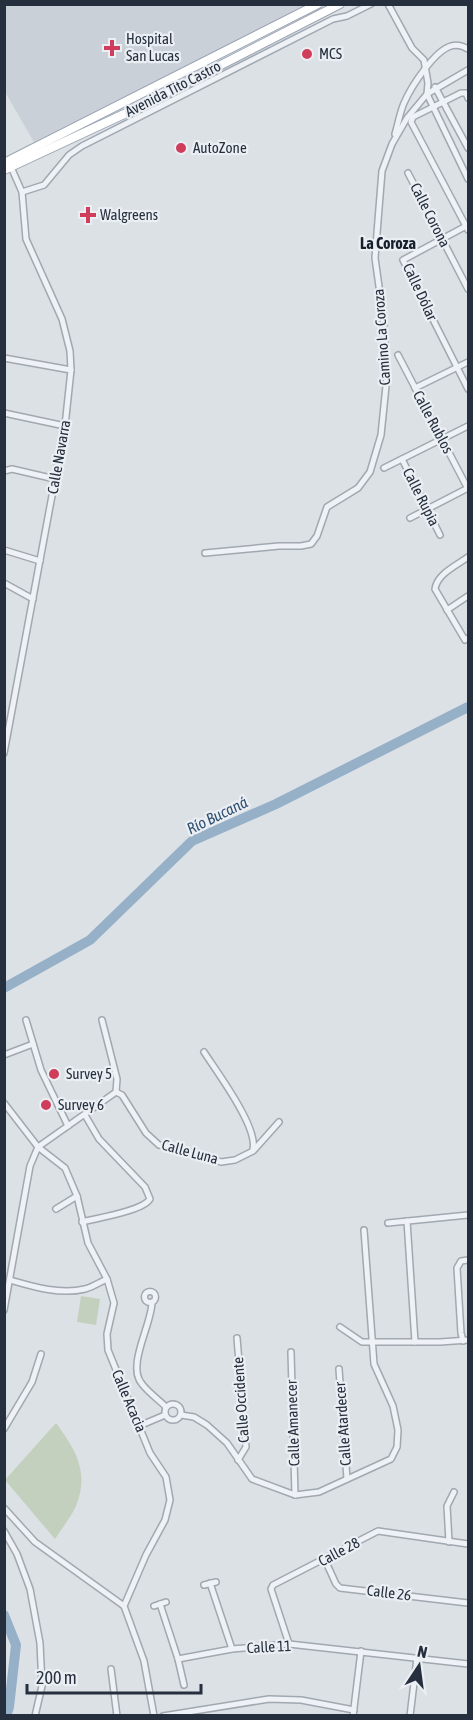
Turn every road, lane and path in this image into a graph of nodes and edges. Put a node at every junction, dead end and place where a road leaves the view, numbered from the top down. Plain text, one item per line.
1 (318, 4) edge
2 (340, 4) edge
3 (371, 4) edge
4 (388, 5) edge
5 (468, 49) edge
6 (426, 68) junction
7 (468, 70) edge
8 (428, 83) junction
9 (436, 88) junction
10 (427, 94) junction
11 (468, 98) edge
12 (444, 102) junction
13 (432, 108) junction
14 (392, 144) junction
15 (468, 148) edge
16 (7, 167) edge
17 (408, 173) dead end
18 (468, 179) edge
19 (22, 192) junction
20 (468, 227) edge
21 (442, 239) junction
22 (468, 289) edge
23 (398, 355) dead end
24 (4, 358) edge
25 (468, 362) edge
26 (457, 368) junction
27 (71, 370) junction
28 (416, 388) junction
29 (468, 389) edge
30 (4, 413) edge
31 (65, 426) junction
32 (468, 426) edge
33 (442, 439) junction
34 (402, 459) junction
35 (384, 468) dead end
36 (4, 471) edge
37 (55, 479) junction
38 (468, 489) edge
39 (427, 509) junction
40 (410, 518) dead end
41 (440, 535) dead end
42 (4, 550) edge
43 (205, 553) dead end
44 (468, 557) edge
45 (40, 561) junction
46 (4, 583) edge
47 (468, 596) edge
48 (33, 599) junction
49 (447, 610) junction
50 (468, 638) edge
51 (7, 729) edge
52 (4, 753) edge
53 (26, 1020) dead end
54 (102, 1020) dead end
55 (33, 1044) junction
56 (204, 1052) dead end
57 (4, 1055) edge
58 (116, 1092) junction
59 (4, 1103) edge
60 (85, 1115) junction
61 (279, 1122) dead end
62 (68, 1126) junction
63 (38, 1147) junction
64 (253, 1151) junction
65 (77, 1196) junction
66 (56, 1209) dead end
67 (468, 1215) edge
68 (407, 1221) junction
69 (82, 1222) junction
70 (388, 1223) dead end
71 (364, 1230) dead end
72 (468, 1260) edge
73 (4, 1269) edge
74 (12, 1270) junction
75 (107, 1278) junction
76 (10, 1280) junction
77 (152, 1302) dead end
78 (4, 1310) edge
79 (340, 1328) dead end
80 (237, 1338) dead end
81 (466, 1340) edge
82 (371, 1342) junction
83 (415, 1342) junction
84 (291, 1352) dead end
85 (41, 1354) dead end
86 (339, 1369) dead end
87 (166, 1407) junction
88 (165, 1414) junction
89 (181, 1415) junction
90 (139, 1426) junction
91 (4, 1429) edge
92 (238, 1460) junction
93 (347, 1479) junction
94 (454, 1492) dead end
95 (295, 1495) junction
96 (4, 1508) edge
97 (4, 1531) edge
98 (449, 1542) junction
99 (468, 1544) edge
100 (325, 1560) junction
101 (210, 1583) dead end
102 (468, 1603) edge
103 (160, 1604) dead end
104 (124, 1606) junction
105 (289, 1644) junction
106 (232, 1649) junction
107 (361, 1651) junction
108 (417, 1658) junction
109 (178, 1659) junction
110 (468, 1664) edge
111 (111, 1670) dead end
112 (184, 1685) dead end
113 (353, 1713) edge
114 (35, 1716) edge
115 (117, 1716) edge
116 (154, 1716) edge
117 (163, 1716) edge
118 (410, 1716) edge

1 - 16 main road, Avenida Tito Castro
2 - 16 main road, Avenida Tito Castro
3 - 19 street
4 - 6 street
5 - 6 street
6 - 8 street
6 - 14 street
7 - 9 street, Camino La Coroza
8 - 9 street
8 - 10 street
9 - 10 street, Camino La Coroza
9 - 12 street
10 - 13 street
10 - 14 street, Camino La Coroza
11 - 12 street
12 - 13 street
12 - 15 street
13 - 18 street
13 - 20 street
14 - 43 street, Camino La Coroza
16 - 19 street, Calle Navarra
17 - 21 street, Calle Corona
19 - 27 street, Calle Navarra
20 - 21 street, Calle Dólar
21 - 22 street, Calle Corona
21 - 26 street, Calle Dólar
23 - 28 street, Calle Rublos
24 - 27 street
25 - 26 street
26 - 28 street
26 - 29 street, Calle Dólar
27 - 31 street, Calle Navarra
28 - 33 street, Calle Rublos
30 - 31 street
31 - 37 street, Calle Navarra
32 - 33 street
33 - 34 street
33 - 38 street, Calle Rublos
34 - 35 street
34 - 39 street, Calle Rupia
36 - 37 street
37 - 45 street, Calle Navarra
38 - 39 street
39 - 40 street
39 - 41 street, Calle Rupia
42 - 45 street
44 - 49 street
45 - 48 street, Calle Navarra
46 - 48 street
47 - 49 street
48 - 51 street, Calle Navarra
49 - 50 street
51 - 52 street, Calle Navarra
53 - 55 street
54 - 58 street
55 - 57 street
55 - 62 street
56 - 64 street
58 - 60 street
58 - 64 street, Calle Luna
59 - 63 street, Calle Acacia
60 - 62 street
60 - 69 street
61 - 64 street, Calle Luna
62 - 63 street
63 - 65 street, Calle Acacia
63 - 74 street
65 - 66 street
65 - 69 street, Calle Acacia
67 - 68 street
68 - 70 street
68 - 83 street
69 - 75 street, Calle Acacia
71 - 82 street
72 - 81 street
73 - 74 street
74 - 76 street
75 - 76 street
75 - 90 street, Calle Acacia
76 - 78 street
77 - 87 street
79 - 82 street
80 - 92 street, Calle Occidente
81 - 83 street
82 - 83 street
82 - 93 street
84 - 95 street, Calle Amanecer
85 - 91 street
86 - 93 street, Calle Atardecer
87 - 88 street
87 - 89 street
88 - 89 street
88 - 90 street
89 - 92 street
90 - 104 street, Calle Acacia
92 - 95 street
93 - 95 street
94 - 98 street
96 - 104 street
97 - 114 street
98 - 99 street, Calle 28
98 - 100 street, Calle 28
100 - 102 street, Calle 26
100 - 105 street, Calle 28
101 - 106 street
103 - 109 street
104 - 116 street
105 - 106 street, Calle 11
105 - 107 street, Calle 11
106 - 109 street, Calle 11
107 - 108 street, Calle 11
107 - 113 street
108 - 110 street, Calle 11
108 - 118 street
109 - 112 street
111 - 115 street
113 - 117 street

